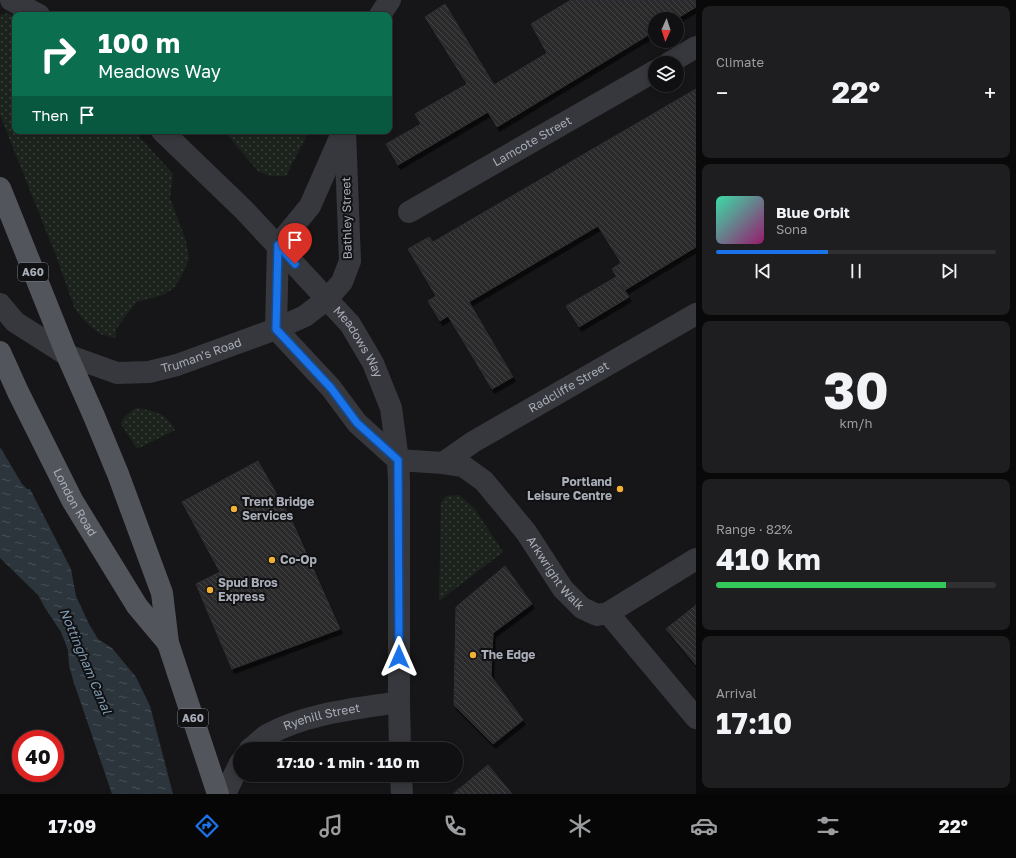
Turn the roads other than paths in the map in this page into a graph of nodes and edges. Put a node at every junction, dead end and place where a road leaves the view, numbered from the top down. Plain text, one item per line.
1 (11, 0) edge
2 (390, 0) edge
3 (33, 12) edge
4 (382, 12) edge
5 (696, 47) edge
6 (681, 56) edge
7 (648, 75) edge
8 (165, 134) edge
9 (343, 134) edge
10 (344, 134) edge
11 (0, 188) edge
12 (409, 212) dead end
13 (278, 245) junction
14 (327, 299) junction
15 (0, 304) edge
16 (696, 314) edge
17 (276, 329) junction
18 (1, 355) edge
19 (67, 356) junction
20 (398, 460) junction
21 (443, 463) junction
22 (696, 559) edge
23 (608, 614) junction
24 (168, 643) junction
25 (399, 702) junction
26 (696, 718) edge
27 (259, 742) edge
28 (400, 742) edge
29 (233, 777) edge
30 (401, 782) edge
31 (218, 794) edge
32 (225, 794) edge
33 (402, 794) edge

1 - 3 street
2 - 4 street
5 - 6 street
7 - 12 street, Lamcote Street
8 - 13 street, Meadows Way
9 - 13 street, Bathley Street
10 - 14 street, Bathley Street
11 - 19 main road, London Road / A60
13 - 14 street, Meadows Way
13 - 17 street
14 - 17 street, Truman's Road
14 - 20 street, Meadows Way
15 - 19 street
16 - 21 street, Radcliffe Street
17 - 19 street, Truman's Road
17 - 20 street
18 - 24 main road, London Road / A60
19 - 24 main road, London Road / A60
20 - 21 street, Arkwright Walk
20 - 25 street, Meadows Way
21 - 23 street, Arkwright Walk
22 - 23 street
23 - 26 street
24 - 31 main road, London Road / A60
25 - 27 street, Ryehill Street
25 - 28 street, Meadows Way
29 - 32 street
30 - 33 street

